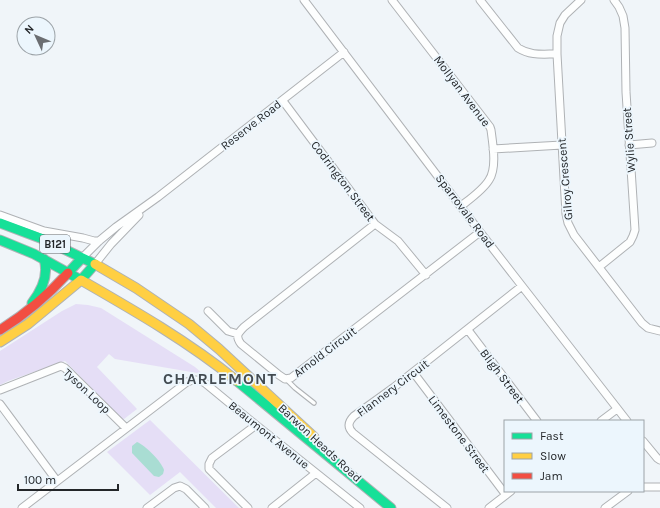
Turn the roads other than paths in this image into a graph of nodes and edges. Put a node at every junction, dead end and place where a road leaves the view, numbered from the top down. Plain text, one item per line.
1 (392, 0) edge
2 (480, 0) edge
3 (581, 0) edge
4 (614, 0) edge
5 (305, 1) edge
6 (344, 52) junction
7 (557, 54) junction
8 (282, 101) junction
9 (652, 143) dead end
10 (562, 145) junction
11 (629, 145) junction
12 (493, 149) junction
13 (158, 197) junction
14 (461, 206) junction
15 (0, 215) edge
16 (0, 223) edge
17 (375, 224) junction
18 (480, 232) junction
19 (0, 240) edge
20 (99, 241) junction
21 (82, 258) junction
22 (44, 259) junction
23 (95, 264) junction
24 (599, 268) junction
25 (68, 273) junction
26 (426, 274) junction
27 (81, 280) junction
28 (522, 286) junction
29 (208, 311) dead end
30 (18, 319) junction
31 (0, 330) edge
32 (468, 330) junction
33 (660, 331) edge
34 (238, 334) junction
35 (0, 342) edge
36 (413, 372) junction
37 (286, 379) junction
38 (0, 390) edge
39 (314, 403) dead end
40 (0, 404) edge
41 (617, 409) junction
42 (536, 420) edge
43 (601, 420) edge
44 (626, 420) edge
45 (256, 425) junction
46 (126, 428) junction
47 (644, 442) edge
48 (660, 460) edge
49 (316, 473) junction
50 (57, 481) junction
51 (644, 487) edge
52 (660, 487) edge
53 (504, 488) edge
54 (627, 492) edge
55 (508, 493) edge
56 (379, 498) junction
57 (22, 508) edge
58 (147, 508) edge
59 (205, 508) edge
60 (248, 508) edge
61 (272, 508) edge
62 (360, 508) edge
63 (392, 508) edge
64 (447, 508) edge
65 (489, 508) edge
66 (605, 508) edge

1 - 12 street, Mollyan Avenue
2 - 7 street
3 - 7 street, Gilroy Crescent
4 - 11 street, Wylie Street
5 - 6 street, Sparrovale Road
6 - 8 street, Reserve Road
6 - 14 street, Sparrovale Road
7 - 10 street, Gilroy Crescent
8 - 13 street, Reserve Road
8 - 17 street, Codrington Street
9 - 11 street
10 - 12 street
10 - 24 street, Gilroy Crescent
11 - 24 street, Wylie Street
12 - 14 street, Mollyan Avenue
13 - 20 street, Reserve Road
13 - 23 street, Reserve Road
14 - 18 street, Sparrovale Road
15 - 20 street
16 - 21 main road, Barwon Heads Road / B121
17 - 26 street, Codrington Street
17 - 34 street
18 - 26 street, Arnold Circuit
18 - 28 street, Sparrovale Road
19 - 22 main road, Barwon Heads Road / B121
20 - 21 street, Reserve Road
21 - 23 main road, Barwon Heads Road
21 - 25 main road, Reserve Road
22 - 25 main road, Barwon Heads Road / B121
22 - 30 main road
23 - 27 main road, Reserve Road
23 - 56 main road, Barwon Heads Road
24 - 33 street, Gilroy Crescent
25 - 27 main road, Barwon Heads Road
25 - 30 main road, Reserve Road
26 - 37 street, Arnold Circuit
27 - 35 main road, Reserve Road
27 - 56 main road, Barwon Heads Road
28 - 32 street, Flannery Circuit
28 - 41 street, Sparrovale Road
29 - 34 street
30 - 31 main road, Reserve Road
32 - 36 street, Flannery Circuit
32 - 42 street, Bligh Street
34 - 37 street, Arnold Circuit
36 - 53 street, Limestone Street
36 - 64 street, Flannery Circuit
37 - 39 lane
38 - 46 street, Tyson Loop
40 - 50 street
41 - 43 street
41 - 44 street, Sparrovale Road
45 - 46 street, Beaumont Avenue
45 - 49 street, Beaumont Avenue
45 - 60 street
46 - 50 street, Beaumont Avenue
47 - 48 street
49 - 61 street
49 - 62 street, Beaumont Avenue
50 - 57 street, Beaumont Avenue
51 - 52 street
54 - 66 street
55 - 65 street
56 - 63 main road, Barwon Heads Road
58 - 59 street

